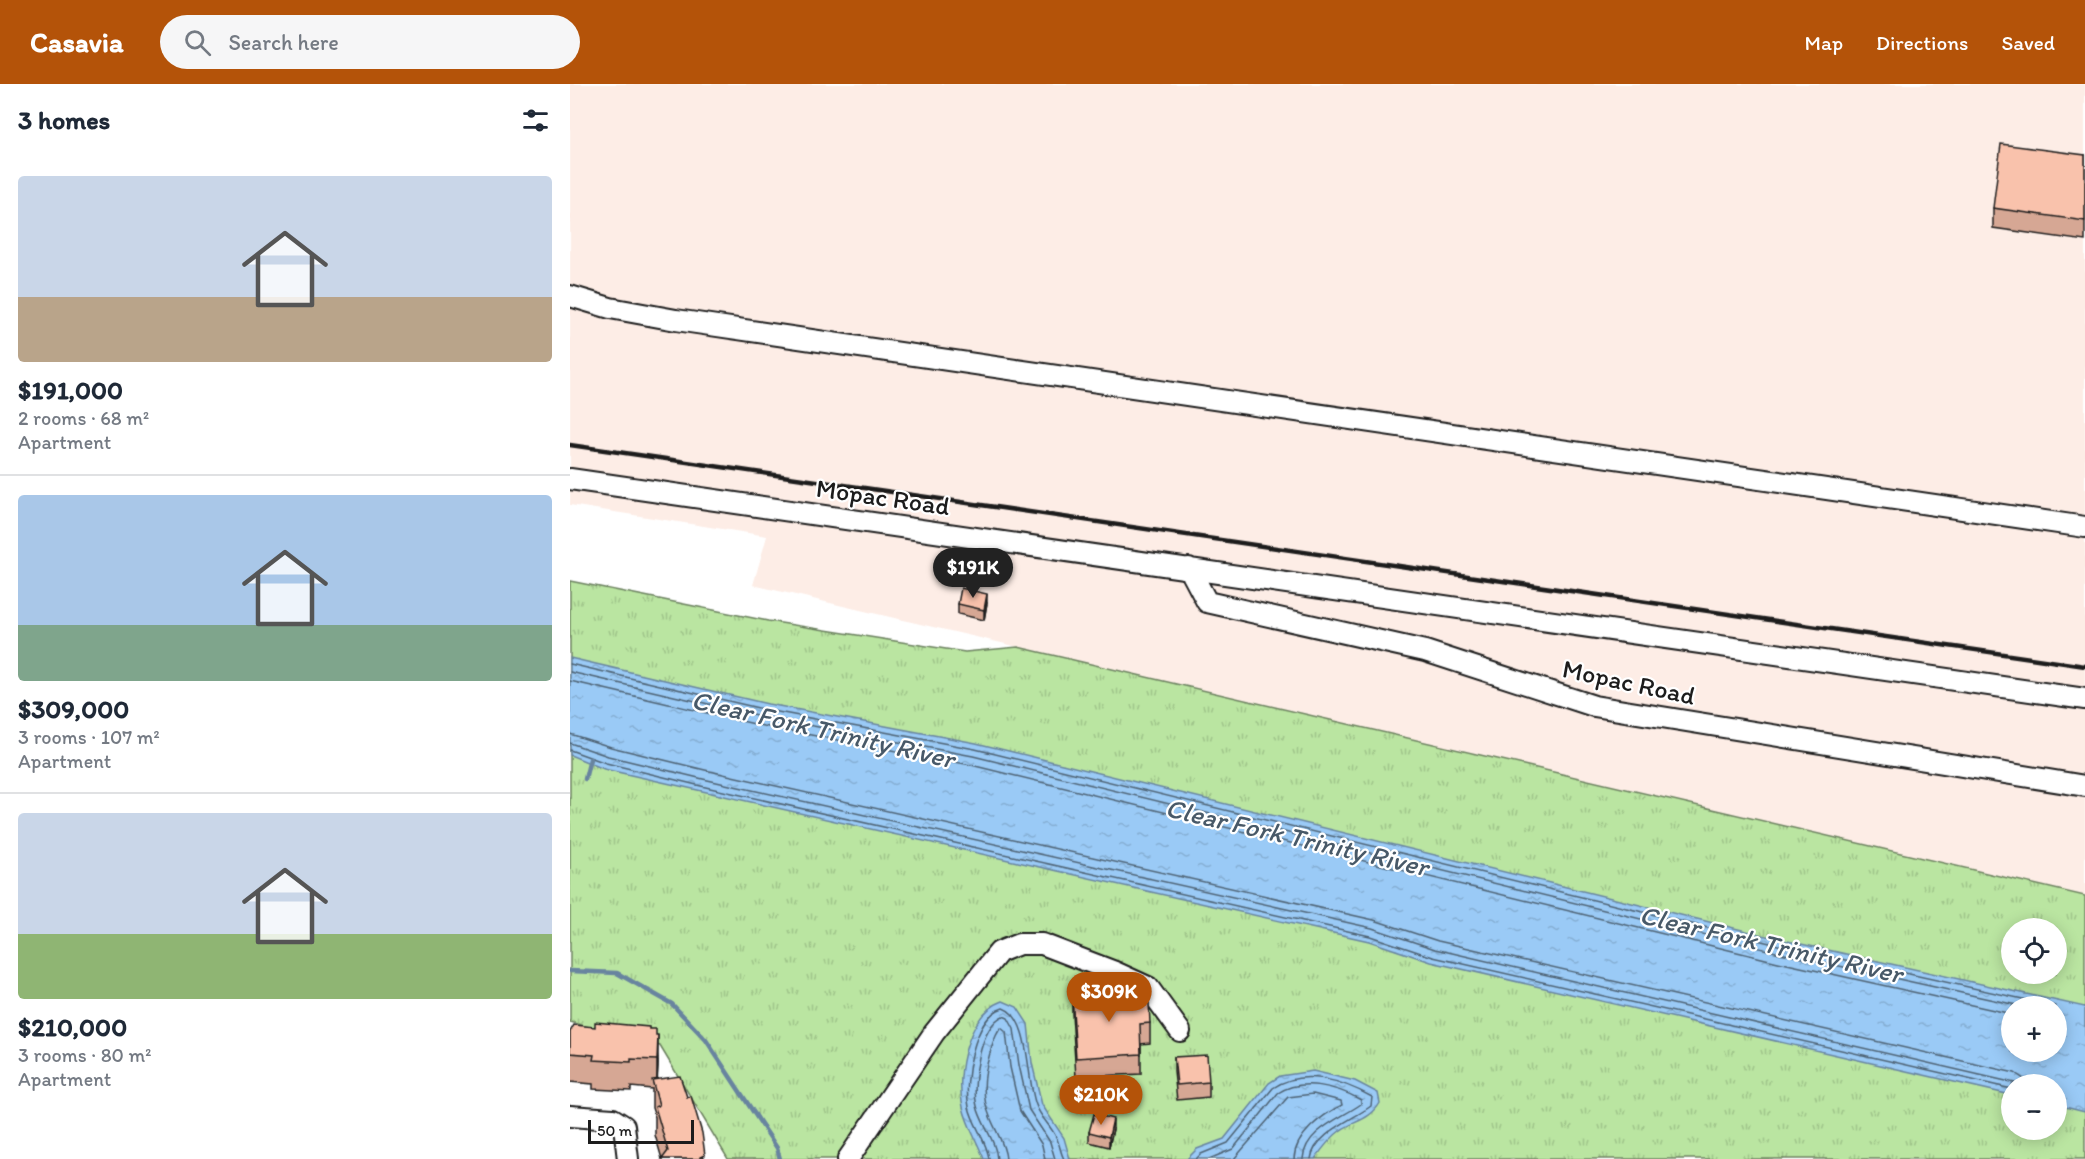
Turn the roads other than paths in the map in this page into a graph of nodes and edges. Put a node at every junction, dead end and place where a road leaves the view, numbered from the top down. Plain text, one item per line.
1 (570, 296) edge
2 (570, 479) edge
3 (2085, 527) edge
4 (1189, 568) junction
5 (2085, 699) edge
6 (2085, 786) edge
7 (1180, 1031) dead end
8 (570, 1116) edge
9 (627, 1159) edge
10 (848, 1159) edge

1 - 3 street
2 - 4 street, Mopac Road
4 - 5 street, Mopac Road
4 - 6 street, Mopac Road
7 - 10 street
8 - 9 street

